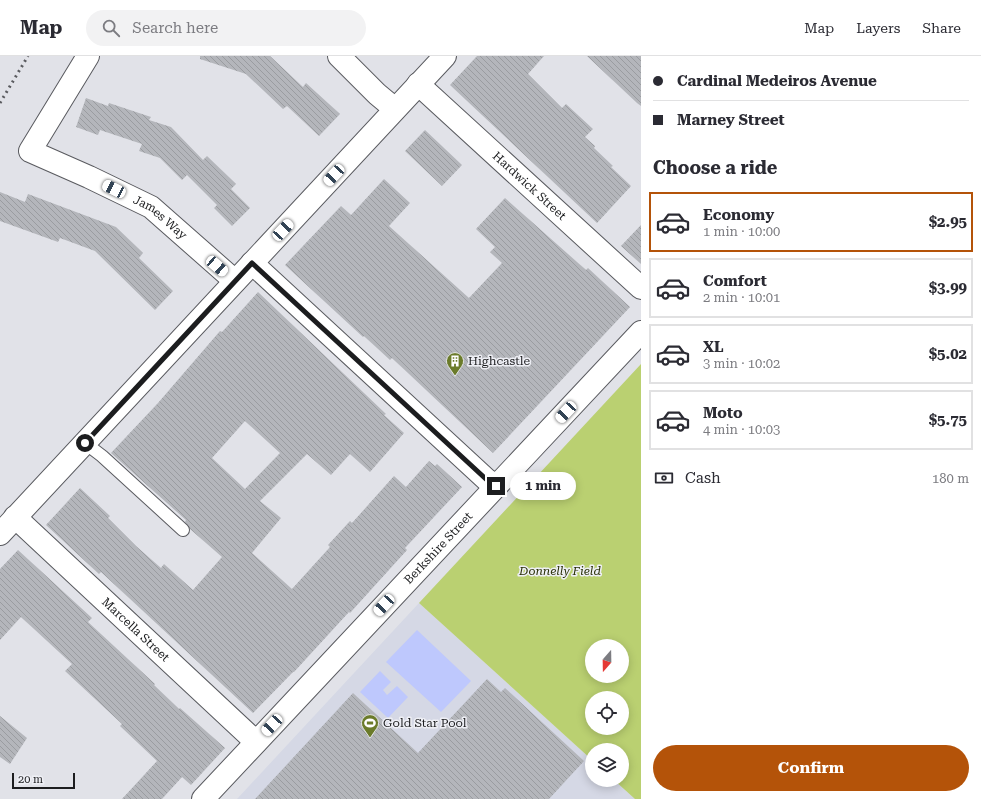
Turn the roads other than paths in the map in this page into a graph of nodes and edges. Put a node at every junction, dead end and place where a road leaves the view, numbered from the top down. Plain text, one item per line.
1 (88, 56) edge
2 (339, 56) edge
3 (444, 56) edge
4 (418, 84) junction
5 (395, 109) junction
6 (252, 263) junction
7 (235, 282) junction
8 (641, 288) edge
9 (641, 332) edge
10 (85, 443) junction
11 (496, 486) junction
12 (15, 517) junction
13 (183, 530) dead end
14 (0, 534) edge
15 (256, 742) junction
16 (203, 799) edge

1 - 7 street, James Way
2 - 5 street
3 - 4 street
4 - 5 street
4 - 8 street, Hardwick Street
5 - 6 street
6 - 7 street
6 - 11 street
7 - 10 street
9 - 11 street, Berkshire Street
10 - 12 street
10 - 13 lane
11 - 15 street, Berkshire Street
12 - 14 street
12 - 15 street, Marcella Street
15 - 16 street, Berkshire Street

